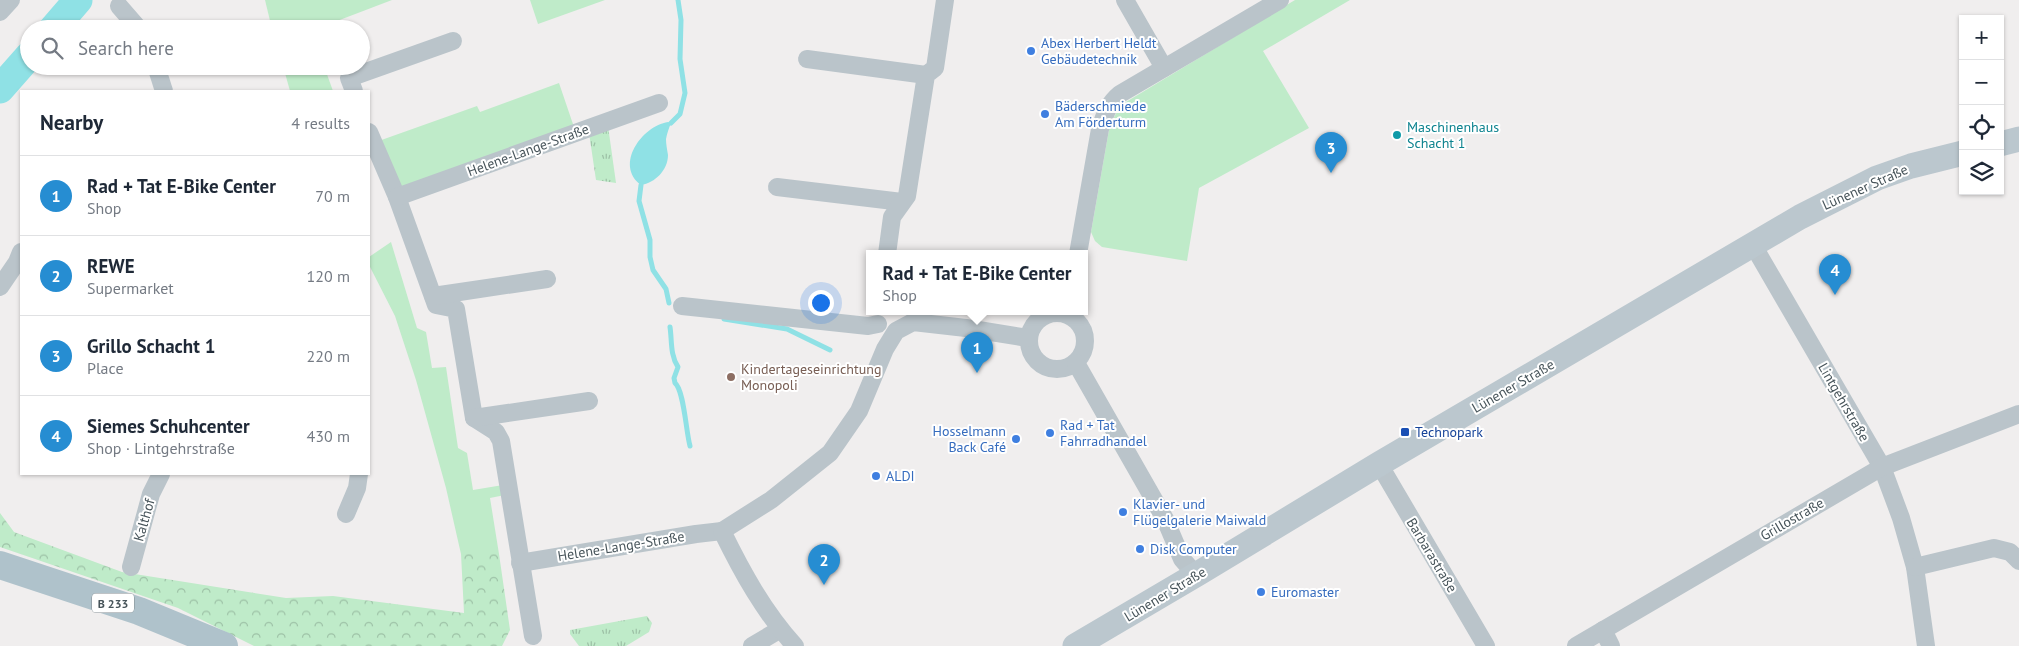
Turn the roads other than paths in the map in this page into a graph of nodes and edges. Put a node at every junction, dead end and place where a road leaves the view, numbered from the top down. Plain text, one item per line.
1 (11, 0) edge
2 (945, 0) edge
3 (1125, 0) edge
4 (1280, 0) edge
5 (119, 6) dead end
6 (0, 12) edge
7 (131, 20) edge
8 (453, 41) dead end
9 (807, 59) dead end
10 (1164, 68) junction
11 (370, 71) edge
12 (159, 75) edge
13 (357, 75) edge
14 (926, 75) junction
15 (164, 90) edge
16 (354, 90) edge
17 (659, 103) dead end
18 (370, 134) edge
19 (2019, 139) edge
20 (2004, 143) edge
21 (1959, 154) edge
22 (777, 187) dead end
23 (397, 197) junction
24 (902, 202) junction
25 (1753, 245) junction
26 (888, 250) edge
27 (1079, 250) edge
28 (20, 254) edge
29 (547, 279) dead end
30 (0, 287) edge
31 (433, 296) junction
32 (682, 306) dead end
33 (1046, 315) edge
34 (1068, 315) edge
35 (879, 318) edge
36 (896, 331) junction
37 (1028, 338) junction
38 (1076, 363) junction
39 (589, 401) dead end
40 (2019, 414) edge
41 (474, 418) junction
42 (1379, 464) junction
43 (1882, 467) junction
44 (160, 475) edge
45 (359, 475) edge
46 (346, 514) dead end
47 (722, 531) junction
48 (2019, 561) edge
49 (520, 562) junction
50 (0, 565) edge
51 (1915, 567) junction
52 (131, 568) dead end
53 (1196, 575) junction
54 (0, 584) edge
55 (779, 630) junction
56 (1603, 630) junction
57 (533, 636) dead end
58 (173, 646) edge
59 (224, 646) edge
60 (752, 646) edge
61 (795, 646) edge
62 (1075, 646) edge
63 (1486, 646) edge
64 (1576, 646) edge
65 (1611, 646) edge
66 (1926, 646) edge

1 - 6 street
2 - 14 street
3 - 10 street
4 - 10 street
5 - 7 street
8 - 11 street
9 - 14 street
10 - 27 street
12 - 15 street
13 - 16 street
14 - 24 street
17 - 23 street, Helene-Lange-Straße
18 - 23 street
19 - 20 main road
21 - 25 main road, Lünener Straße
22 - 24 street
23 - 31 street
24 - 26 street
25 - 42 main road, Lünener Straße
25 - 43 street, Lintgehrstraße
28 - 30 street
29 - 31 street
31 - 41 street
32 - 35 street
33 - 37 street
34 - 38 street
35 - 36 street
36 - 37 street
36 - 47 street
37 - 38 street
38 - 53 street
39 - 41 street
40 - 43 street, Grillostraße
41 - 49 street
42 - 53 main road, Lünener Straße
42 - 63 street, Barbarastraße
43 - 51 street, Lintgehrstraße
43 - 56 street, Grillostraße
44 - 52 street, Kalthof
45 - 46 street
47 - 49 street, Helene-Lange-Straße
47 - 55 street
48 - 51 street
49 - 57 street
50 - 59 main road, B 233
51 - 66 street, Lintgehrstraße
53 - 62 main road, Lünener Straße
54 - 58 main road, B 233
55 - 60 street
55 - 61 street
56 - 64 street, Grillostraße
56 - 65 street

